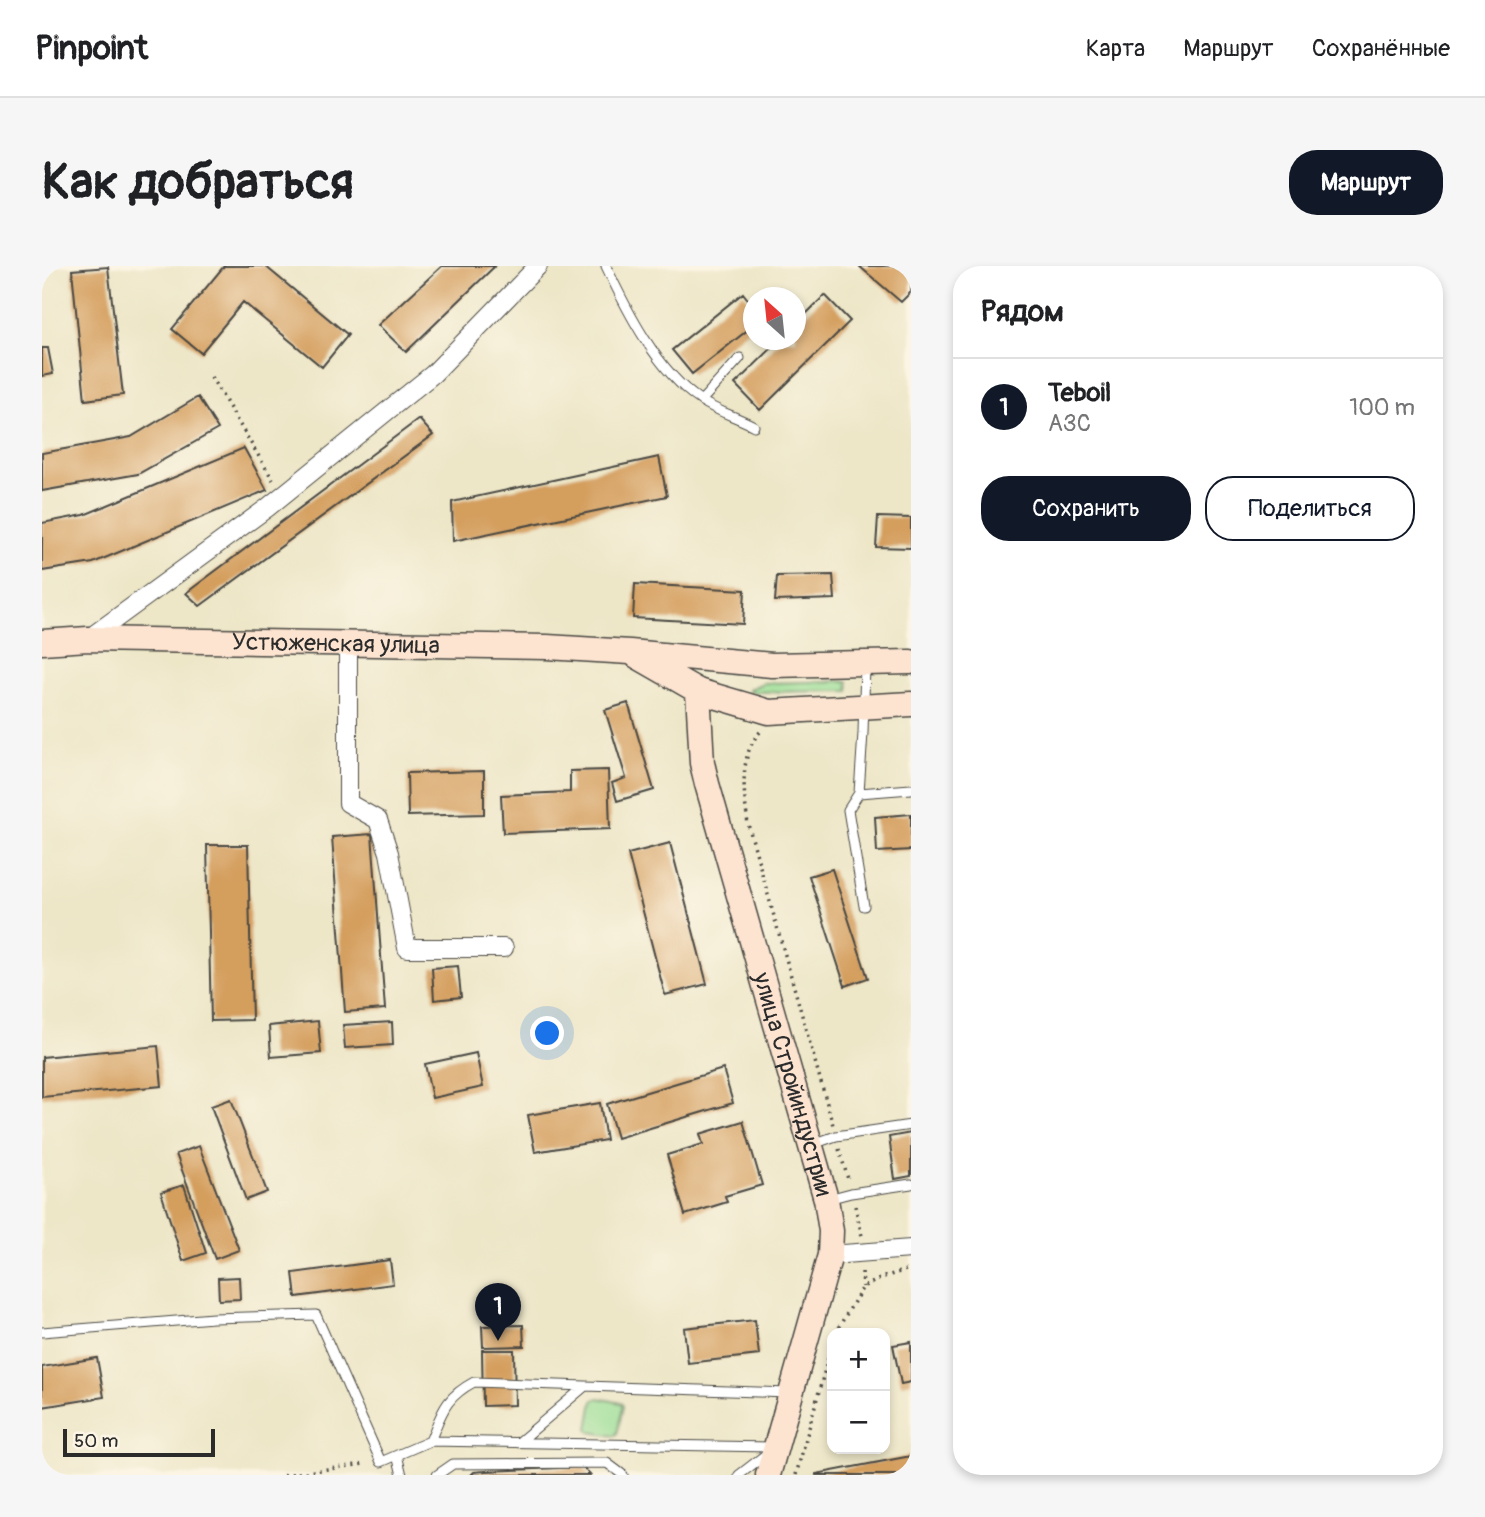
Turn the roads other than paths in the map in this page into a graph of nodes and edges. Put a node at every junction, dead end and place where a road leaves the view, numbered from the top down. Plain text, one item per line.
1 (538, 266) edge
2 (607, 266) edge
3 (740, 358) dead end
4 (701, 401) junction
5 (754, 426) dead end
6 (88, 639) junction
7 (42, 642) edge
8 (348, 643) junction
9 (630, 652) junction
10 (911, 662) edge
11 (865, 663) junction
12 (772, 665) junction
13 (698, 691) junction
14 (911, 704) edge
15 (864, 706) junction
16 (911, 789) edge
17 (859, 793) junction
18 (864, 906) dead end
19 (504, 948) dead end
20 (911, 1125) edge
21 (811, 1145) junction
22 (911, 1184) edge
23 (826, 1199) junction
24 (911, 1249) edge
25 (831, 1255) junction
26 (42, 1332) edge
27 (584, 1387) junction
28 (790, 1393) junction
29 (430, 1441) junction
30 (518, 1443) junction
31 (775, 1447) junction
32 (397, 1455) junction
33 (402, 1475) edge
34 (437, 1475) edge
35 (623, 1475) edge
36 (739, 1475) edge
37 (768, 1475) edge

1 - 6 street
2 - 4 lane
3 - 4 lane
4 - 5 lane
6 - 7 main road, Устюженская улица
6 - 8 main road, Устюженская улица
8 - 9 main road, Устюженская улица
8 - 19 street
9 - 12 main road, Устюженская улица
9 - 13 main road, Устюженская улица
10 - 11 main road, Устюженская улица
11 - 12 main road, Устюженская улица
11 - 15 lane
12 - 13 main road, Устюженская улица
13 - 15 main road, Устюженская улица
13 - 21 main road, улица Стройиндустрии
14 - 15 main road, Устюженская улица
15 - 17 lane
16 - 17 lane
17 - 18 lane
20 - 21 lane
21 - 23 main road, улица Стройиндустрии
22 - 23 lane
23 - 25 main road, улица Стройиндустрии
24 - 25 street
25 - 28 main road, улица Стройиндустрии
26 - 32 lane
27 - 28 lane
27 - 29 lane
27 - 30 lane
28 - 31 main road, улица Стройиндустрии
29 - 30 lane
29 - 32 lane
30 - 31 lane
31 - 36 lane
31 - 37 main road, улица Стройиндустрии
32 - 33 lane
34 - 35 lane

